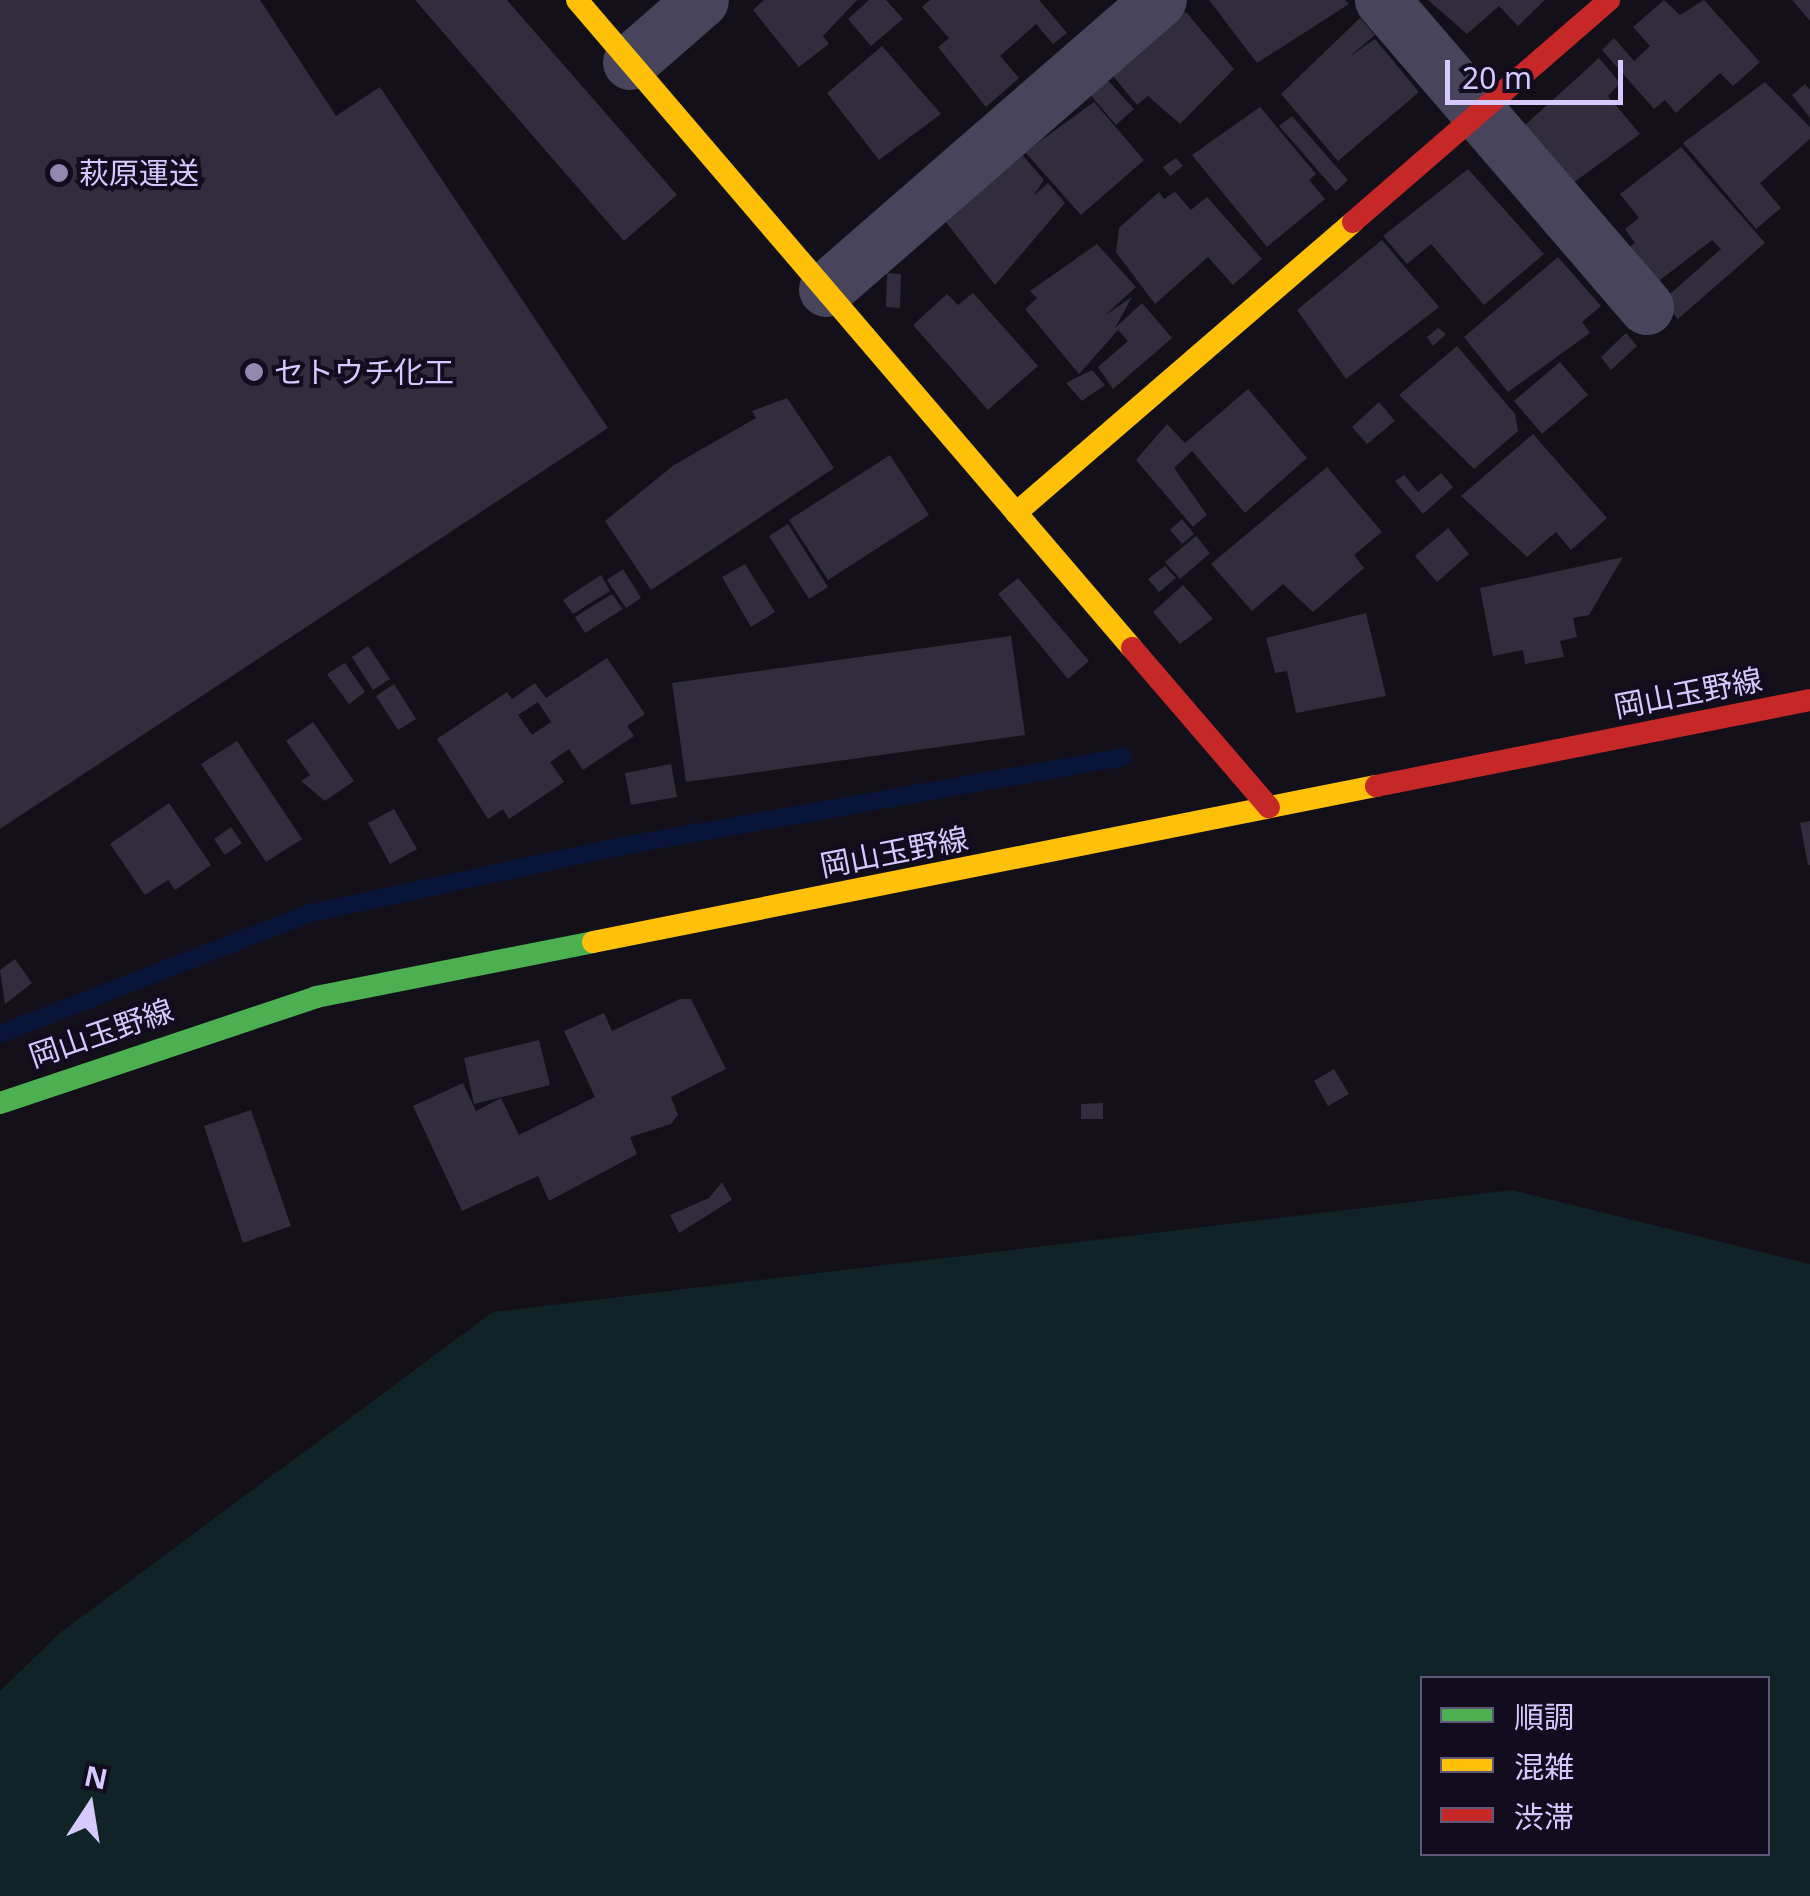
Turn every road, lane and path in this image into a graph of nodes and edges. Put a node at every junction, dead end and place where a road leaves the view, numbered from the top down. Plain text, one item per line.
1 (577, 0) edge
2 (701, 0) edge
3 (1159, 0) edge
4 (1382, 0) edge
5 (1609, 0) edge
6 (630, 62) junction
7 (1477, 112) junction
8 (826, 290) junction
9 (1646, 307) dead end
10 (1016, 513) junction
11 (1810, 700) edge
12 (1269, 808) junction
13 (0, 1103) edge

1 - 6 street
2 - 6 street
3 - 8 street
4 - 7 street
5 - 7 street
6 - 8 street
7 - 9 street
7 - 10 street
8 - 10 street
10 - 12 street
11 - 12 street, 岡山玉野線
12 - 13 street, 岡山玉野線

